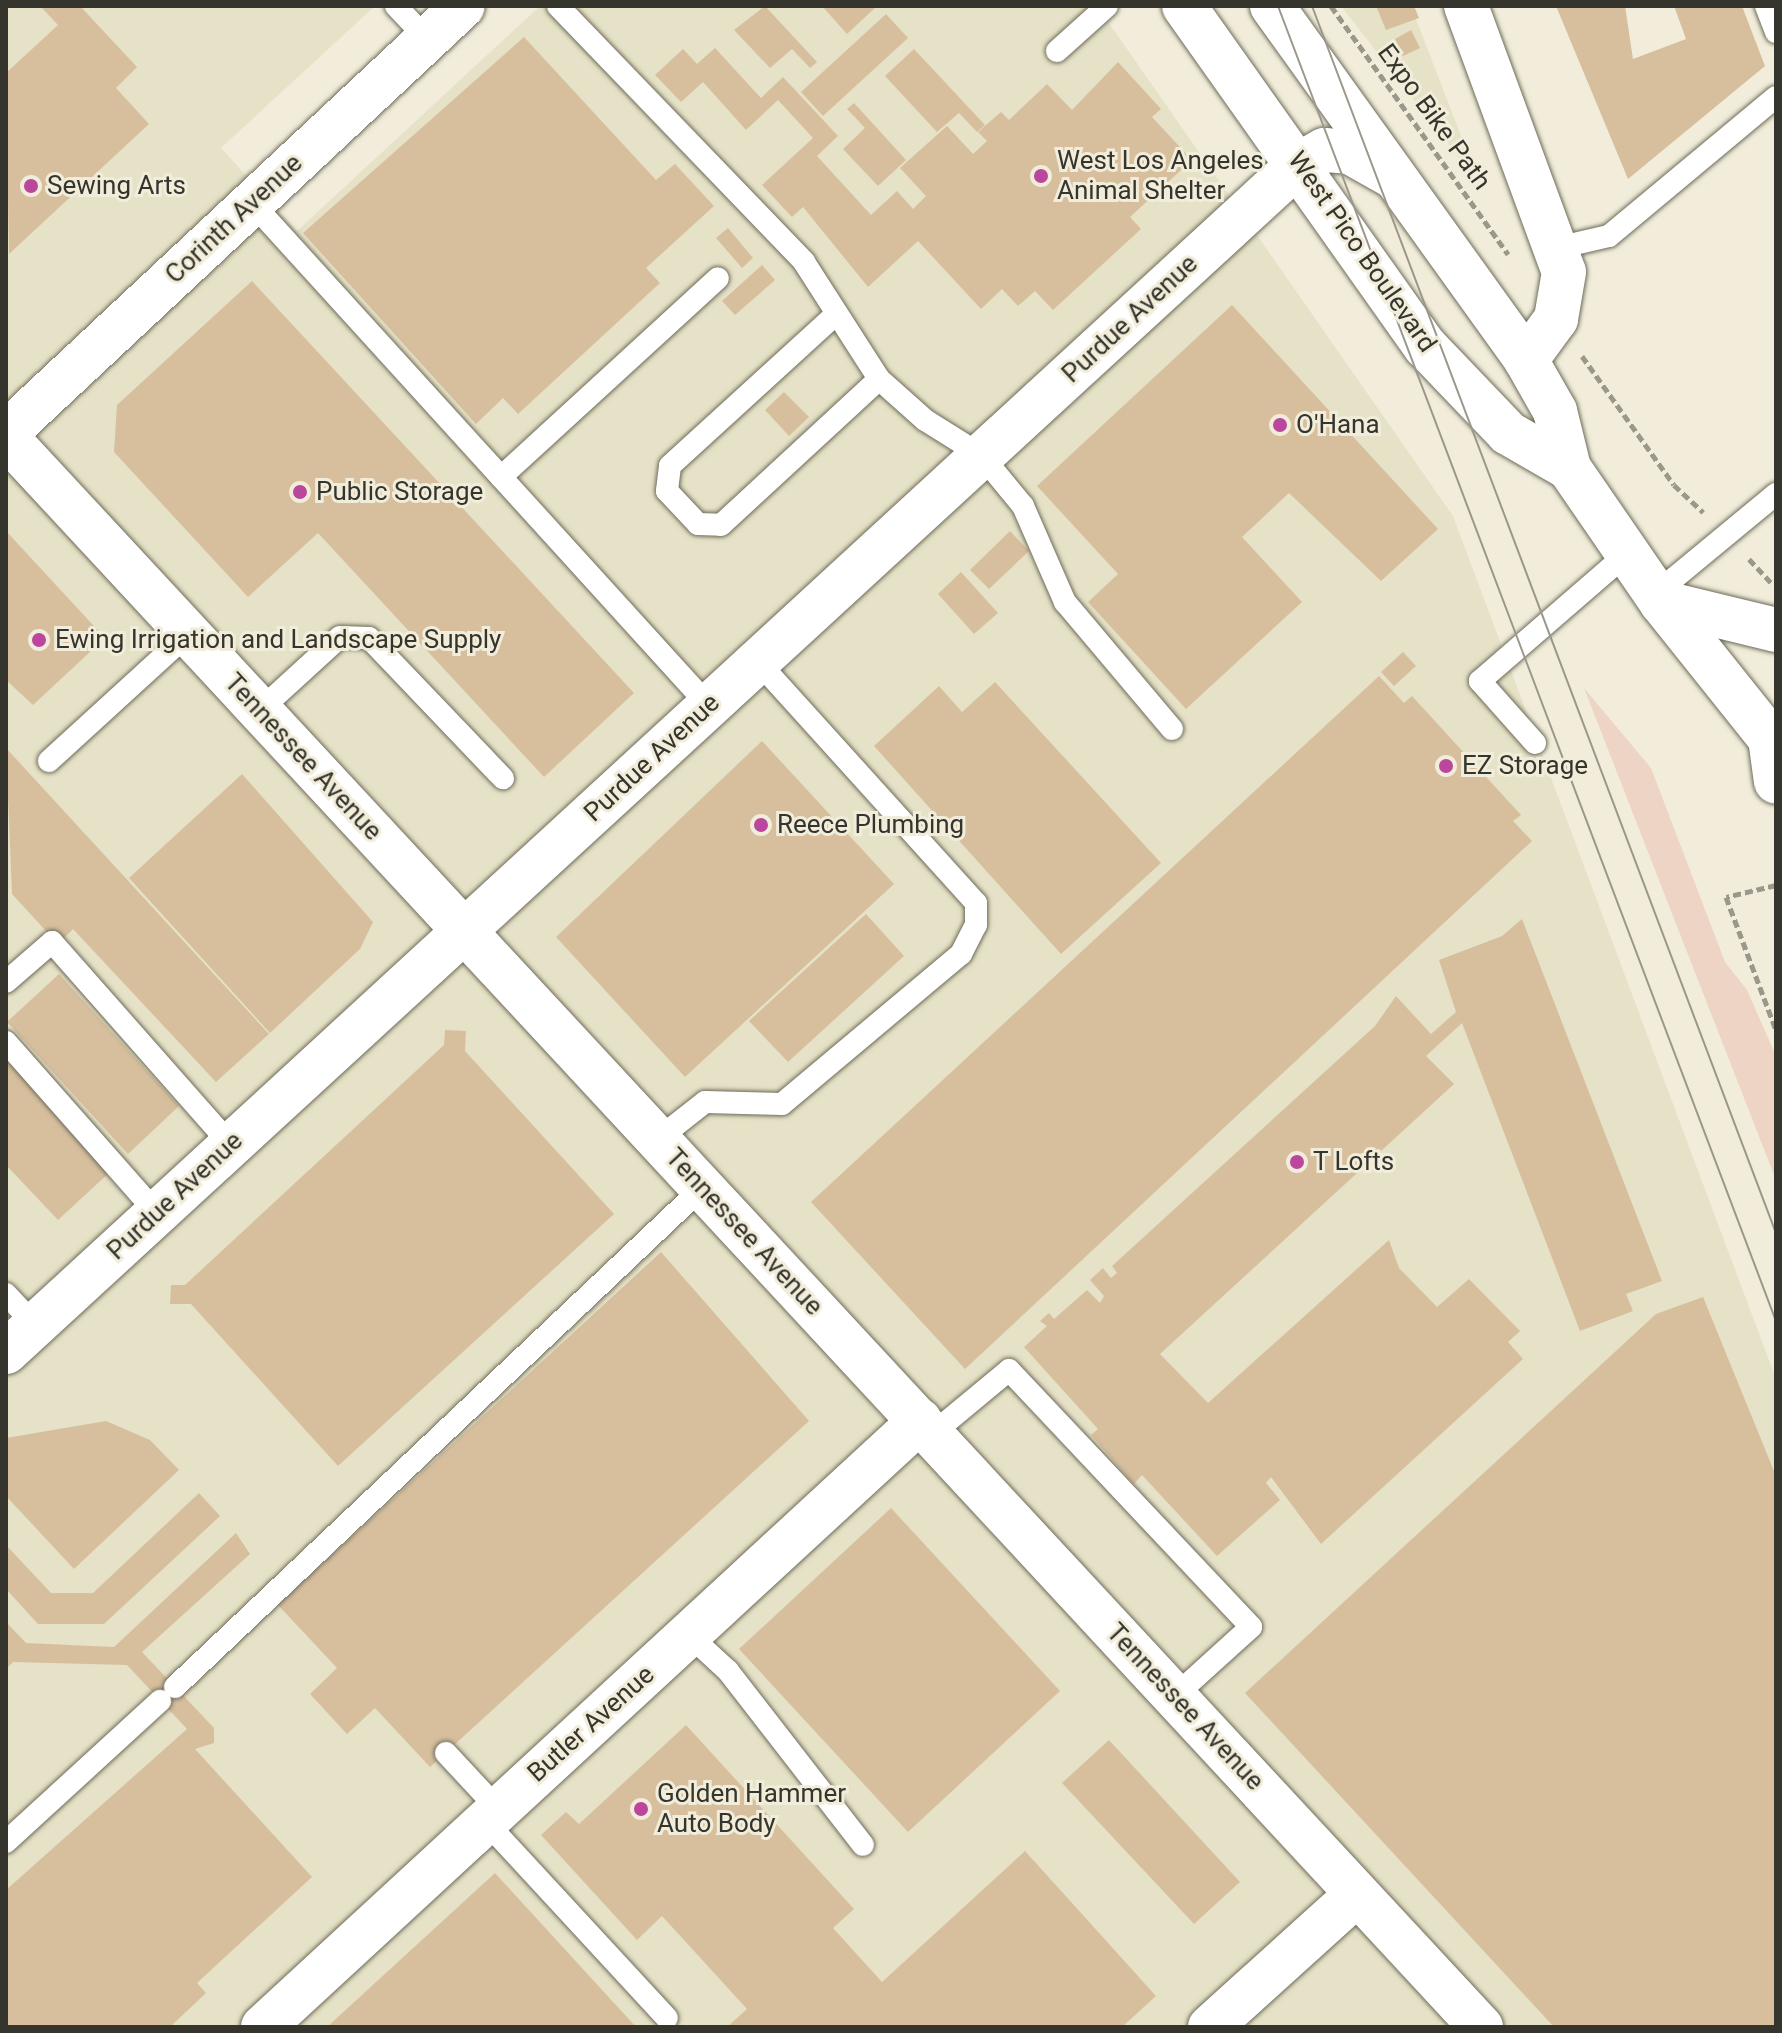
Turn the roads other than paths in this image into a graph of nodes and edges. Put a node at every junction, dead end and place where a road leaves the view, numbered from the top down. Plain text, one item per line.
1 (396, 6) edge
2 (463, 6) edge
3 (558, 6) edge
4 (1107, 6) edge
5 (1184, 6) edge
6 (1272, 6) edge
7 (1466, 6) edge
8 (1766, 6) edge
9 (1776, 32) edge
10 (426, 38) junction
11 (1057, 51) dead end
12 (1776, 97) edge
13 (1299, 164) junction
14 (1402, 182) junction
15 (252, 203) junction
16 (1557, 248) junction
17 (718, 278) dead end
18 (834, 316) junction
19 (1526, 360) junction
20 (879, 379) junction
21 (6, 435) edge
22 (981, 455) junction
23 (1569, 468) junction
24 (501, 477) junction
25 (1776, 494) edge
26 (1628, 553) junction
27 (1658, 598) junction
28 (1776, 630) edge
29 (189, 633) junction
30 (757, 661) junction
31 (709, 706) junction
32 (260, 710) junction
33 (1172, 729) dead end
34 (1774, 741) edge
35 (1535, 743) dead end
36 (49, 761) dead end
37 (503, 778) dead end
38 (1776, 782) edge
39 (465, 929) junction
40 (6, 982) edge
41 (6, 1042) edge
42 (658, 1139) junction
43 (231, 1145) junction
44 (703, 1187) junction
45 (157, 1213) junction
46 (16, 1324) edge
47 (926, 1428) junction
48 (689, 1635) junction
49 (1175, 1696) junction
50 (446, 1753) dead end
51 (492, 1815) junction
52 (6, 1842) edge
53 (863, 1845) dead end
54 (1357, 1894) junction
55 (667, 2018) dead end
56 (263, 2027) edge
57 (1210, 2027) edge
58 (1481, 2027) edge

1 - 10 lane
2 - 10 street, Corinth Avenue
3 - 18 lane
4 - 11 lane
5 - 13 street, West Pico Boulevard
6 - 14 street, West Pico Boulevard
7 - 16 street
8 - 9 lane
10 - 15 street, Corinth Avenue
12 - 16 lane
13 - 14 street
13 - 22 street, Purdue Avenue
13 - 23 street, West Pico Boulevard
14 - 19 street, West Pico Boulevard
15 - 21 street, Corinth Avenue
15 - 24 lane
16 - 19 street
17 - 24 lane
18 - 20 lane
18 - 20 lane
19 - 23 street, West Pico Boulevard
20 - 22 lane
21 - 29 street, Tennessee Avenue
22 - 30 street, Purdue Avenue
22 - 33 lane
23 - 26 street, West Pico Boulevard
24 - 31 lane
25 - 27 lane
26 - 27 street, West Pico Boulevard
26 - 35 lane
27 - 28 street
27 - 34 street, West Pico Boulevard
29 - 32 street, Tennessee Avenue
29 - 36 lane
30 - 31 street, Purdue Avenue
30 - 42 lane
31 - 39 street, Purdue Avenue
32 - 37 lane
32 - 39 street, Tennessee Avenue
34 - 38 street
39 - 42 street, Tennessee Avenue
39 - 43 street, Purdue Avenue
40 - 43 lane
41 - 45 lane
42 - 44 street, Tennessee Avenue
43 - 45 street, Purdue Avenue
44 - 47 street, Tennessee Avenue
44 - 52 lane
45 - 46 street, Purdue Avenue
47 - 48 street, Butler Avenue
47 - 49 street, Tennessee Avenue
47 - 49 lane
48 - 51 street, Butler Avenue
48 - 53 lane
49 - 54 street, Tennessee Avenue
50 - 51 lane
51 - 55 lane
51 - 56 street, Butler Avenue
54 - 57 street
54 - 58 street, Tennessee Avenue

